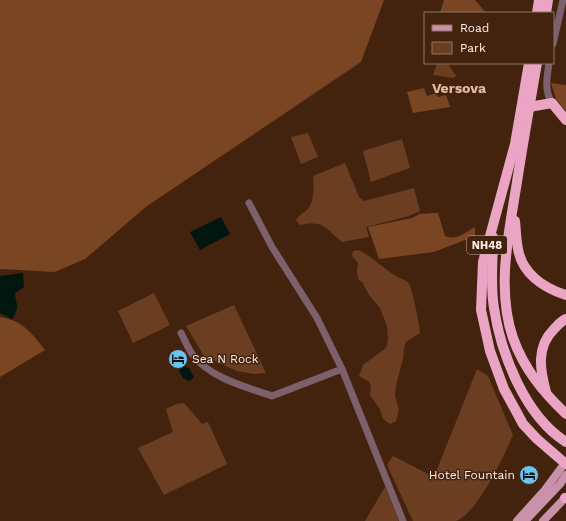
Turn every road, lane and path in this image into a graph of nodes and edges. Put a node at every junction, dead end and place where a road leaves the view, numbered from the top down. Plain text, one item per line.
1 (540, 0) edge
2 (548, 0) edge
3 (563, 0) edge
4 (537, 12) edge
5 (546, 12) edge
6 (554, 40) edge
7 (529, 64) edge
8 (537, 64) edge
9 (549, 64) edge
10 (552, 103) junction
11 (529, 107) junction
12 (566, 120) edge
13 (249, 203) dead end
14 (512, 209) junction
15 (494, 217) junction
16 (566, 295) edge
17 (566, 319) edge
18 (181, 333) dead end
19 (342, 369) junction
20 (547, 396) junction
21 (566, 414) edge
22 (555, 435) junction
23 (566, 442) edge
24 (566, 447) edge
25 (565, 463) edge
26 (566, 474) edge
27 (566, 498) edge
28 (403, 521) edge
29 (516, 521) edge
30 (525, 521) edge
31 (543, 521) edge

1 - 4 highway
2 - 5 highway
3 - 6 street
7 - 15 highway, NH48
8 - 11 highway, NH48
9 - 10 street
10 - 11 highway
10 - 12 highway
11 - 14 highway, NH48
13 - 19 street
14 - 16 highway
14 - 20 highway, NH48
15 - 22 highway
15 - 25 highway, NH48
17 - 20 highway
18 - 19 street
19 - 28 street
20 - 21 highway
22 - 23 highway
22 - 24 highway
25 - 29 main road
26 - 30 main road
27 - 31 main road

